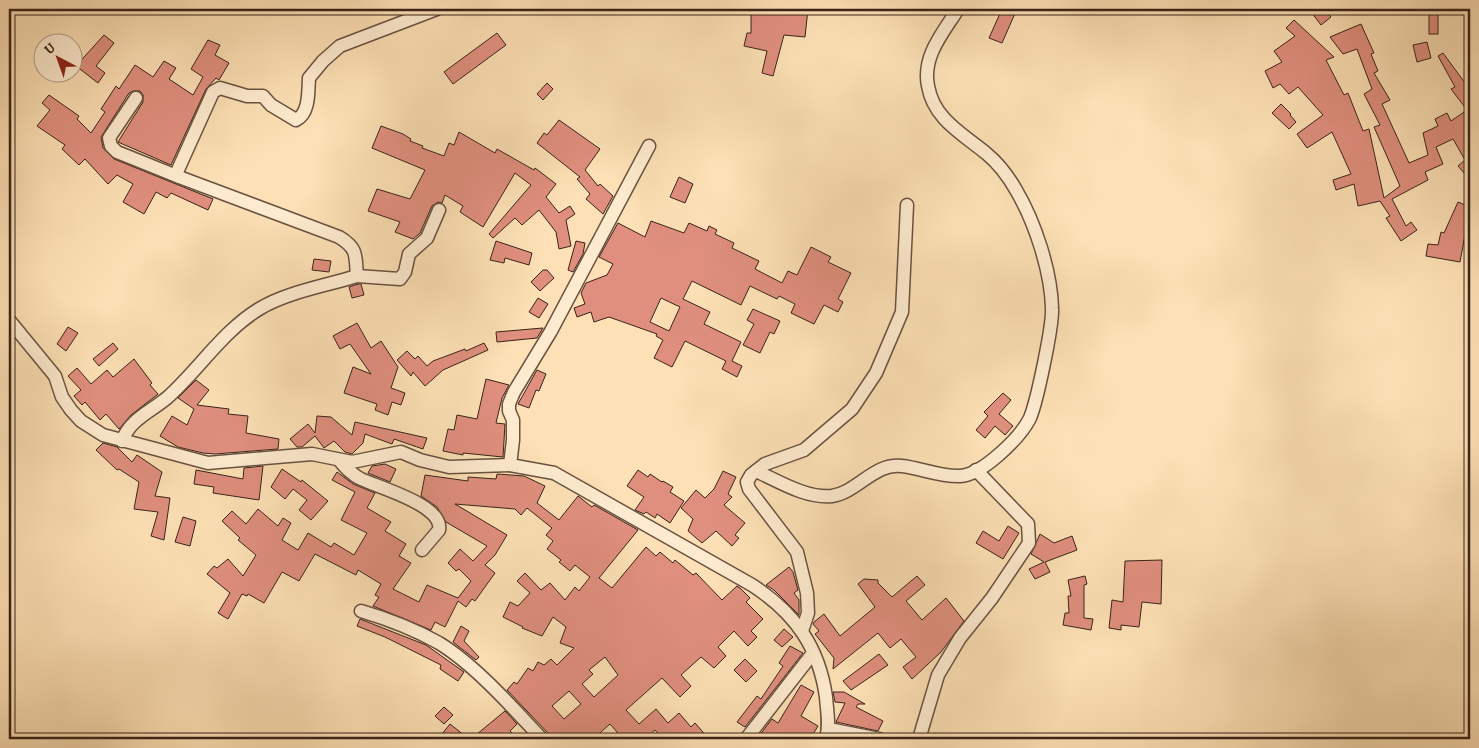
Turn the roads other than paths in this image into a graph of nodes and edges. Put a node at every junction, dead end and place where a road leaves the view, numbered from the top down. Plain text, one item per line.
1 (437, 9) edge
2 (958, 9) edge
3 (136, 98) dead end
4 (649, 146) dead end
5 (179, 178) junction
6 (907, 205) dead end
7 (439, 210) dead end
8 (357, 276) junction
9 (9, 320) edge
10 (122, 440) junction
11 (340, 461) junction
12 (510, 465) junction
13 (976, 470) junction
14 (756, 471) junction
15 (422, 550) dead end
16 (362, 611) dead end
17 (802, 631) junction
18 (813, 653) junction
19 (827, 734) edge
20 (542, 739) edge
21 (746, 739) edge
22 (879, 739) edge
23 (918, 739) edge

1 - 5 street
2 - 13 street
3 - 5 street
4 - 12 street
5 - 8 street
6 - 14 street
7 - 8 street
8 - 10 street
9 - 10 street
10 - 11 street
11 - 12 street
11 - 15 street
12 - 17 street
13 - 14 street
13 - 23 street
14 - 17 street
16 - 20 street
17 - 18 street
18 - 19 street
18 - 21 street
19 - 22 street

